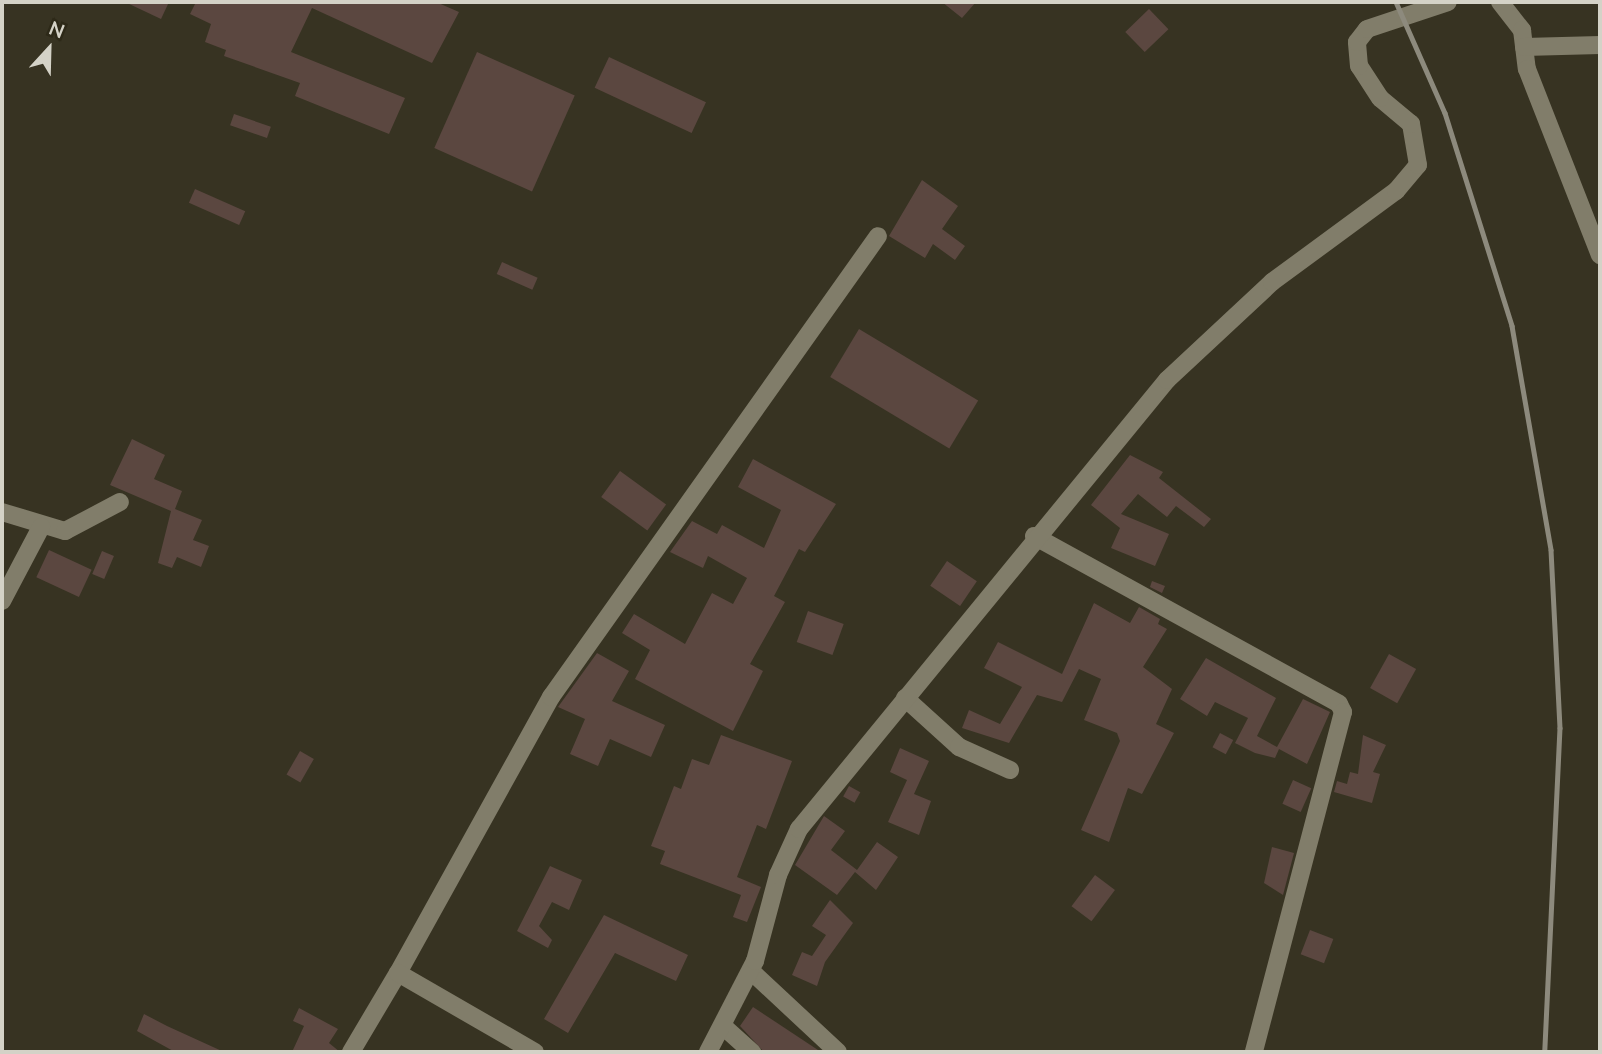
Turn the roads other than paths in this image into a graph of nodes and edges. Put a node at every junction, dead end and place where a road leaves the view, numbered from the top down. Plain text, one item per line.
1 (1500, 2) edge
2 (1443, 6) edge
3 (1600, 45) edge
4 (1524, 47) junction
5 (878, 236) dead end
6 (1600, 255) edge
7 (120, 502) dead end
8 (2, 512) edge
9 (41, 527) junction
10 (1034, 536) junction
11 (2, 601) edge
12 (905, 698) junction
13 (1010, 770) dead end
14 (751, 971) junction
15 (398, 973) junction
16 (724, 1027) junction
17 (351, 1052) edge
18 (535, 1052) edge
19 (708, 1052) edge
20 (752, 1052) edge
21 (838, 1052) edge
22 (1254, 1052) edge

1 - 4 street
2 - 10 street
3 - 4 street
4 - 6 street
5 - 15 street
7 - 9 street
8 - 9 street
9 - 11 street
10 - 12 street
10 - 22 street
12 - 13 street
12 - 14 street
14 - 16 street
14 - 21 street
15 - 17 street
15 - 18 street
16 - 19 street
16 - 20 street

